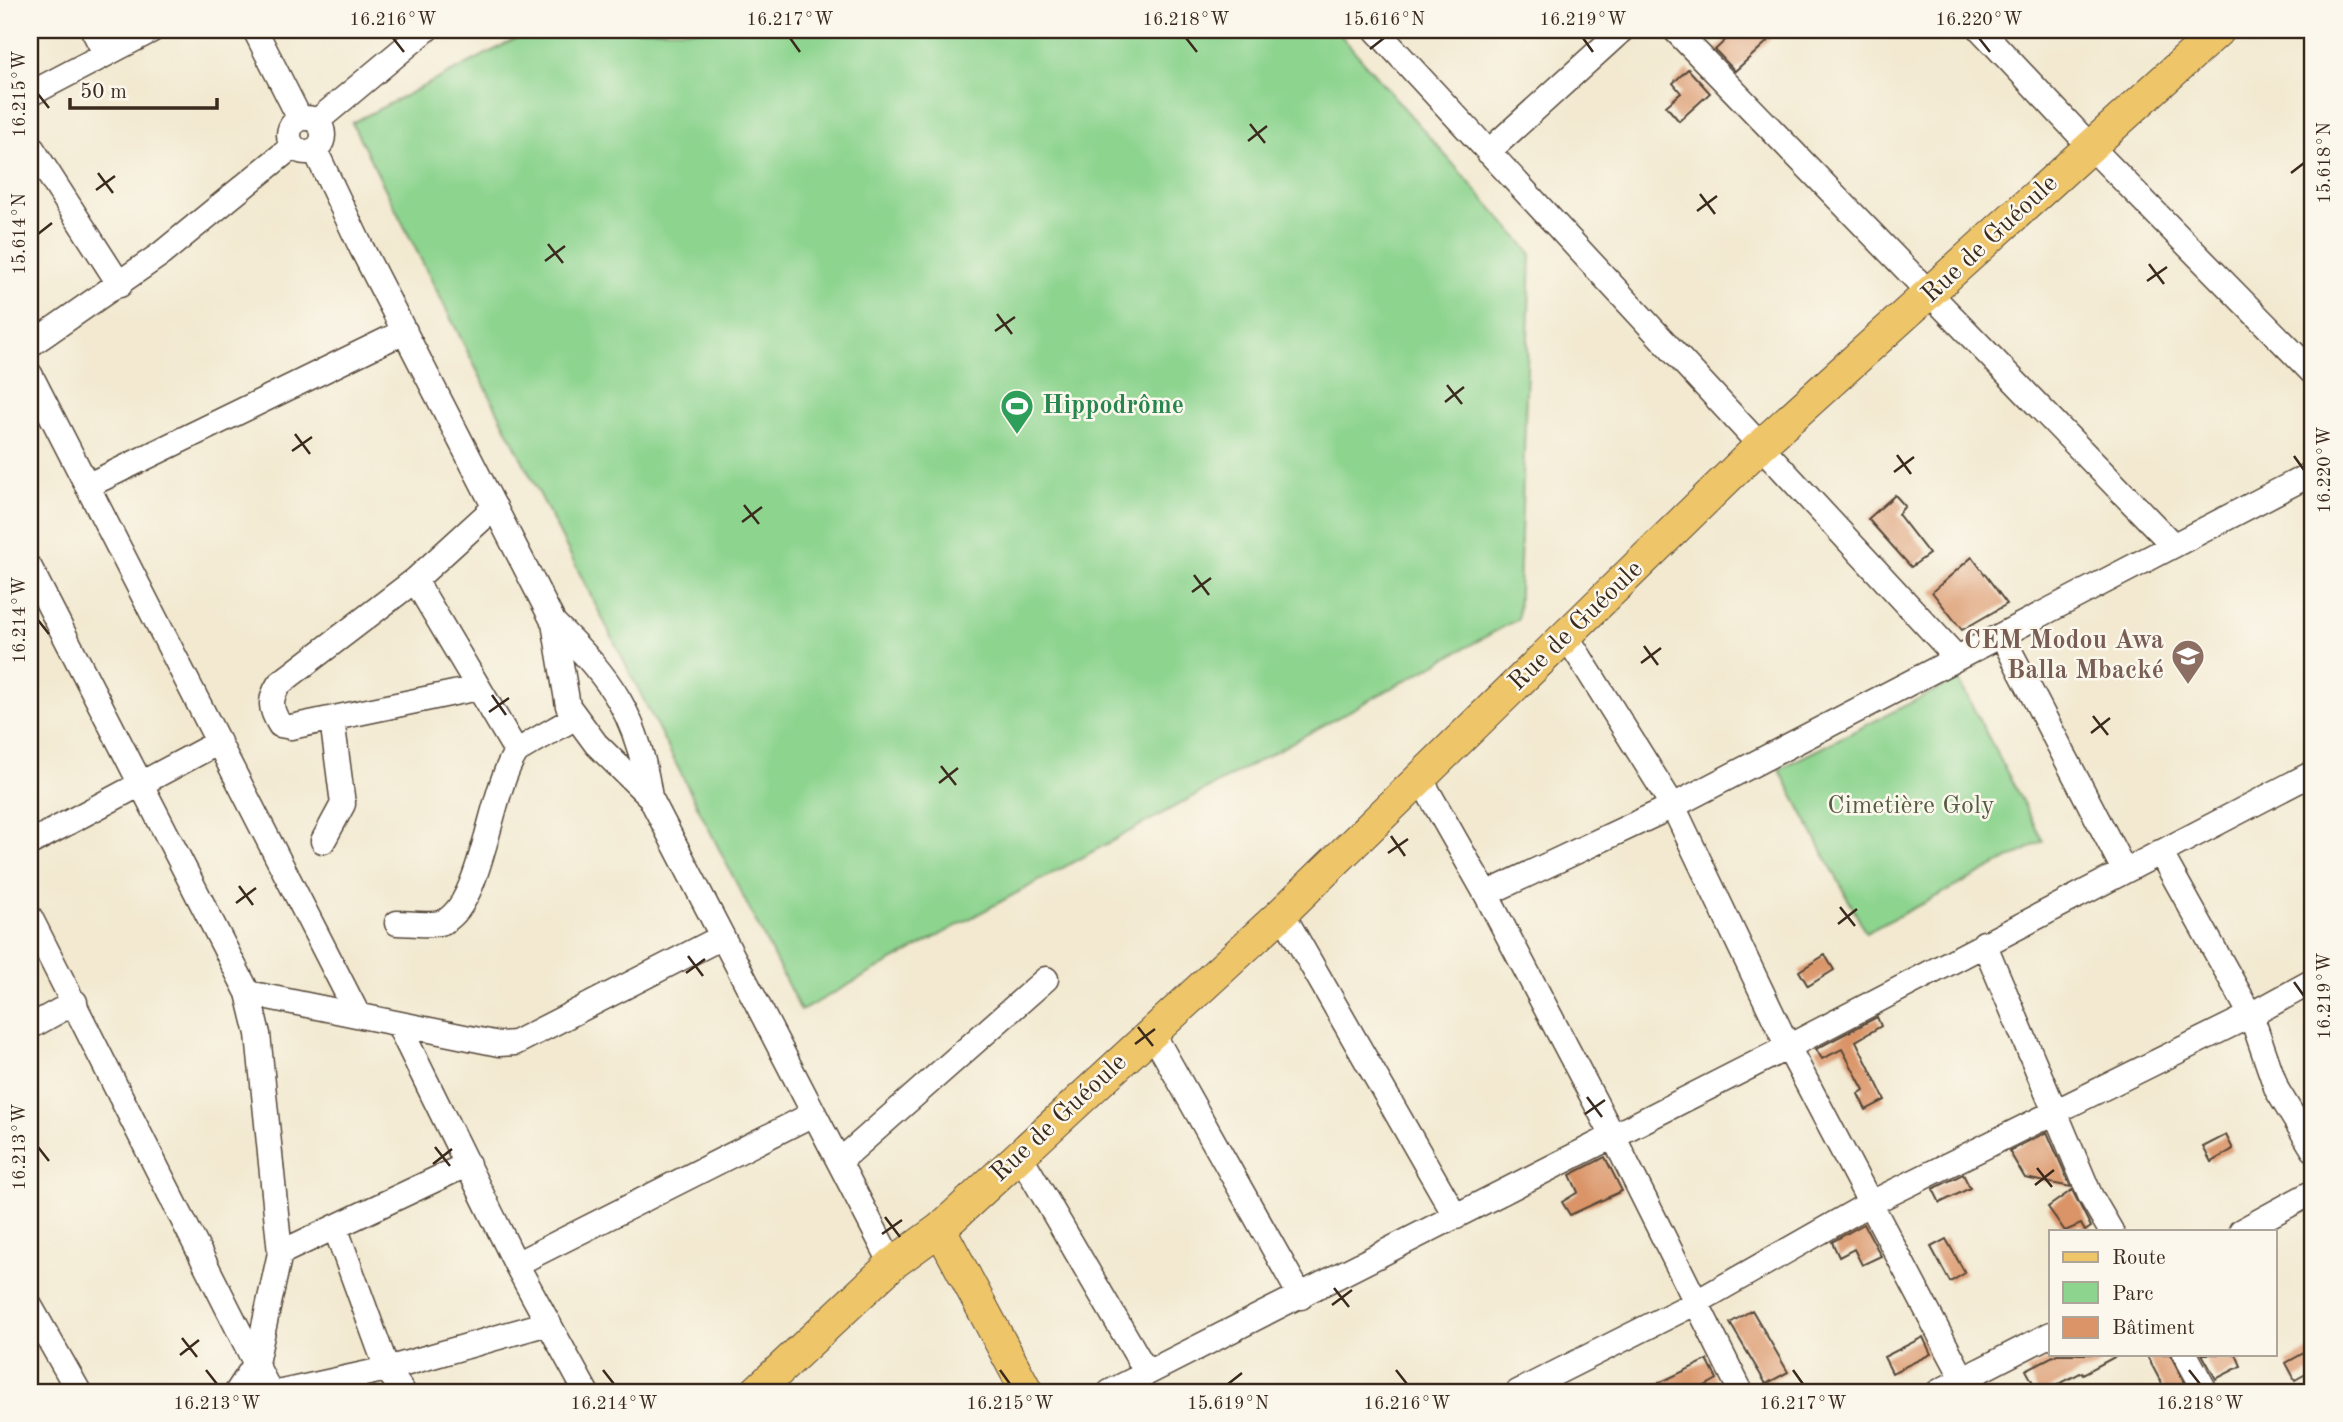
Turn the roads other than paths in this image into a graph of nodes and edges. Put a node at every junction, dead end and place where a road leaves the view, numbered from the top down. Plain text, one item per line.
1 (93, 30) edge
2 (152, 30) edge
3 (255, 30) edge
4 (426, 30) edge
5 (1376, 30) edge
6 (1622, 30) edge
7 (1675, 30) edge
8 (1980, 30) edge
9 (2219, 30) edge
10 (106, 53) junction
11 (30, 94) edge
12 (309, 120) junction
13 (30, 145) edge
14 (2090, 146) junction
15 (304, 148) junction
16 (1488, 152) junction
17 (120, 285) junction
18 (1928, 295) junction
19 (405, 331) junction
20 (30, 345) edge
21 (2313, 373) edge
22 (30, 374) edge
23 (1759, 447) junction
24 (2313, 473) edge
25 (87, 486) junction
26 (495, 507) junction
27 (2173, 545) junction
28 (30, 568) edge
29 (415, 580) junction
30 (554, 622) junction
31 (2001, 636) junction
32 (1567, 637) junction
33 (1957, 658) junction
34 (478, 688) junction
35 (574, 718) junction
36 (332, 719) junction
37 (219, 742) junction
38 (516, 751) junction
39 (2313, 773) edge
40 (1419, 776) junction
41 (140, 784) junction
42 (650, 797) junction
43 (1672, 806) junction
44 (323, 841) dead end
45 (30, 843) edge
46 (2160, 852) junction
47 (2124, 870) junction
48 (1486, 894) junction
49 (1282, 913) junction
50 (30, 917) edge
51 (397, 923) dead end
52 (722, 937) junction
53 (1984, 943) junction
54 (1046, 979) dead end
55 (2313, 981) edge
56 (248, 993) junction
57 (75, 1002) junction
58 (358, 1015) junction
59 (2251, 1015) junction
60 (398, 1024) junction
61 (30, 1027) edge
62 (1152, 1032) junction
63 (1788, 1047) junction
64 (2054, 1112) junction
65 (813, 1114) junction
66 (1613, 1136) junction
67 (2313, 1149) edge
68 (1020, 1155) junction
69 (840, 1161) junction
70 (468, 1164) junction
71 (2313, 1192) edge
72 (1869, 1204) junction
73 (1456, 1217) junction
74 (335, 1227) junction
75 (940, 1229) junction
76 (2110, 1230) edge
77 (2243, 1230) edge
78 (280, 1253) junction
79 (516, 1264) junction
80 (892, 1264) junction
81 (1301, 1297) junction
82 (1695, 1303) junction
83 (30, 1306) edge
84 (548, 1323) junction
85 (2049, 1335) edge
86 (39, 1347) edge
87 (2186, 1356) edge
88 (256, 1363) junction
89 (387, 1369) junction
90 (1147, 1373) junction
91 (1966, 1386) edge
92 (79, 1392) edge
93 (237, 1392) edge
94 (270, 1392) edge
95 (282, 1392) edge
96 (403, 1392) edge
97 (586, 1392) edge
98 (757, 1392) edge
99 (1027, 1392) edge
100 (1110, 1392) edge
101 (1518, 1392) edge
102 (1741, 1392) edge
103 (1938, 1392) edge
104 (2206, 1392) edge

1 - 10 street
2 - 10 street
3 - 12 street
4 - 12 street
5 - 16 street
6 - 16 street
7 - 18 street
8 - 14 street
9 - 14 main road, Rue de Guéoule
10 - 11 street
12 - 15 street
13 - 17 street
14 - 18 main road, Rue de Guéoule
14 - 21 street
15 - 17 street
15 - 19 street
16 - 23 street
17 - 20 street
18 - 23 main road, Rue de Guéoule
18 - 27 street
19 - 25 street
19 - 26 street
22 - 25 street
23 - 32 main road, Rue de Guéoule
23 - 33 street
24 - 27 street
25 - 37 street
26 - 29 street
26 - 30 street
27 - 31 street
28 - 41 street
29 - 34 street
29 - 36 street
30 - 35 street
30 - 42 street
31 - 33 street
31 - 47 street
32 - 40 main road, Rue de Guéoule
32 - 43 street
33 - 43 street
34 - 36 street
34 - 38 street
35 - 38 street
35 - 42 street
36 - 44 street
37 - 41 street
37 - 58 street
38 - 51 street
39 - 46 street
40 - 48 street
40 - 49 main road, Rue de Guéoule
41 - 45 street
41 - 56 street
42 - 52 street
43 - 48 street
43 - 63 street
46 - 47 street
46 - 59 street
47 - 53 street
48 - 66 street
49 - 62 main road, Rue de Guéoule
49 - 73 street
50 - 57 street
52 - 60 street
52 - 65 street
53 - 63 street
53 - 64 street
54 - 69 street
55 - 59 street
56 - 58 street
56 - 78 street
57 - 61 street
57 - 88 street
58 - 60 street
59 - 64 street
59 - 67 street
60 - 70 street
62 - 68 main road, Rue de Guéoule
62 - 81 street
63 - 66 street
63 - 72 street
64 - 72 street
64 - 76 street
65 - 69 street
65 - 79 street
66 - 73 street
66 - 82 street
68 - 75 main road, Rue de Guéoule
68 - 90 street
69 - 80 street
70 - 74 street
70 - 79 street
71 - 77 street
72 - 82 street
72 - 91 street
73 - 81 street
74 - 78 street
74 - 89 street
75 - 80 main road, Rue de Guéoule
75 - 99 main road
78 - 88 street
79 - 84 street
80 - 98 main road, Rue de Guéoule
81 - 90 street
82 - 101 street
82 - 102 street
83 - 86 street
84 - 89 street
84 - 97 street
85 - 91 street
86 - 92 street
87 - 104 street
88 - 93 street
88 - 94 street
89 - 95 street
89 - 96 street
90 - 100 street
91 - 103 street

